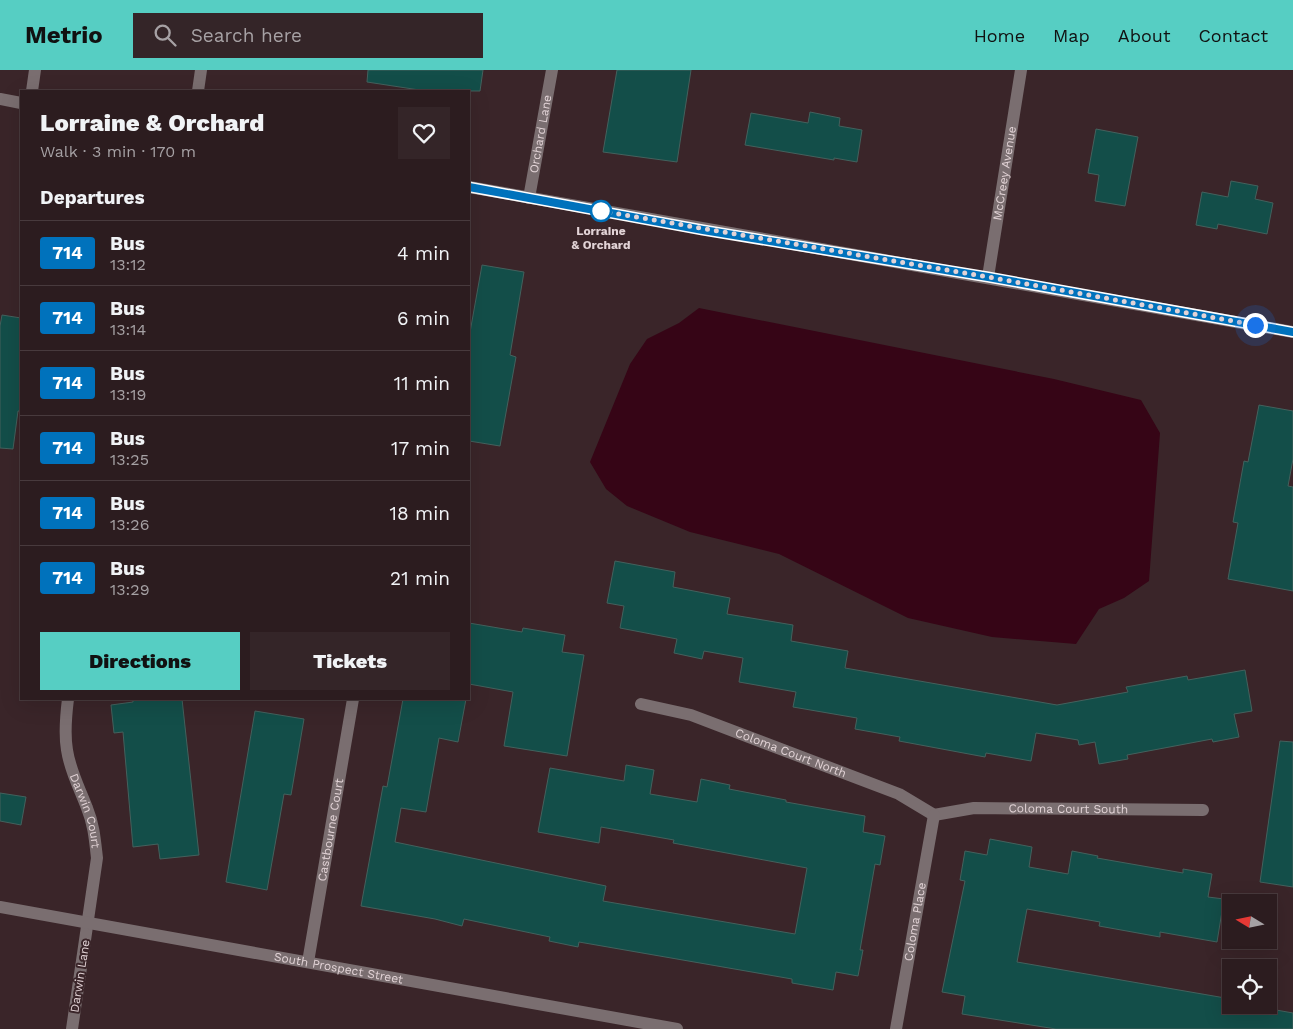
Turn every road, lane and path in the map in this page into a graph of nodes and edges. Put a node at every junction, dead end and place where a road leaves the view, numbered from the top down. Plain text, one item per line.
1 (35, 70) edge
2 (201, 70) edge
3 (552, 70) edge
4 (1021, 70) edge
5 (32, 90) edge
6 (198, 90) edge
7 (0, 99) edge
8 (20, 103) edge
9 (470, 187) edge
10 (529, 198) junction
11 (988, 277) junction
12 (1293, 332) edge
13 (68, 700) edge
14 (353, 700) edge
15 (641, 704) dead end
16 (1203, 810) dead end
17 (934, 815) junction
18 (0, 907) edge
19 (88, 923) junction
20 (308, 962) junction
21 (72, 1029) edge
22 (677, 1029) edge
23 (896, 1029) edge

1 - 5 street
2 - 6 street
3 - 10 street, Orchard Lane
4 - 11 street, McCreey Avenue
7 - 8 street
9 - 10 street
10 - 11 street
11 - 12 street
13 - 19 street, Darwin Court
14 - 20 street, Castbourne Court
15 - 17 street, Coloma Court North
16 - 17 street, Coloma Court South
17 - 23 street, Coloma Place
18 - 19 street, South Prospect Street
19 - 20 street, South Prospect Street
19 - 21 street, Darwin Lane
20 - 22 street, South Prospect Street

